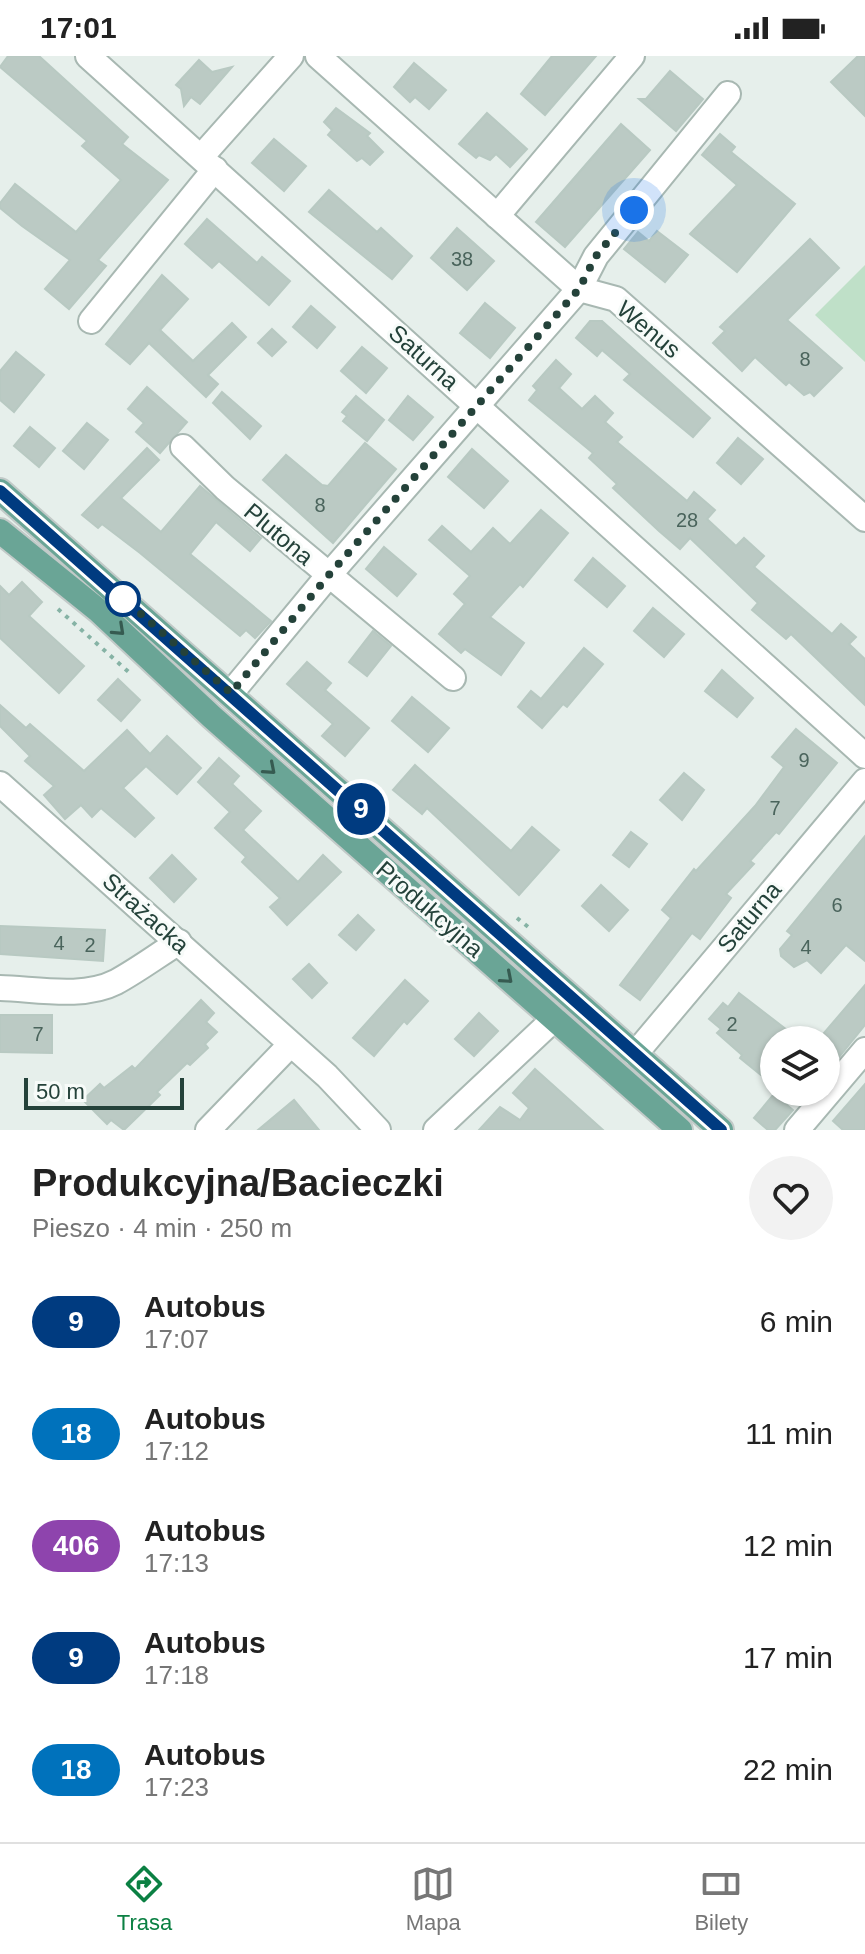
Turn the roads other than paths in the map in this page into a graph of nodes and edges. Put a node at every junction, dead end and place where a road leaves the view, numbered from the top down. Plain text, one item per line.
1 (88, 56) edge
2 (291, 56) edge
3 (318, 56) edge
4 (632, 56) edge
5 (728, 94) dead end
6 (208, 163) junction
7 (497, 216) junction
8 (579, 289) junction
9 (91, 321) dead end
10 (478, 405) junction
11 (183, 447) dead end
12 (0, 491) edge
13 (865, 519) edge
14 (0, 531) edge
15 (328, 576) junction
16 (453, 678) dead end
17 (231, 693) junction
18 (212, 717) junction
19 (865, 756) edge
20 (865, 781) edge
21 (0, 784) edge
22 (179, 942) junction
23 (0, 988) edge
24 (554, 1019) junction
25 (290, 1045) junction
26 (865, 1050) edge
27 (635, 1054) junction
28 (208, 1130) edge
29 (378, 1130) edge
30 (436, 1130) edge
31 (680, 1130) edge
32 (721, 1130) edge
33 (797, 1130) edge

1 - 6 street, Saturna
2 - 6 street
3 - 7 street, Wenus
4 - 7 street
5 - 8 street
6 - 9 street
6 - 10 street, Saturna
7 - 8 street, Wenus
8 - 10 street
8 - 13 street, Wenus
10 - 15 street
10 - 19 street, Saturna
11 - 15 street, Plutona
12 - 17 main road, Produkcyjna
14 -> 18 main road, Produkcyjna
15 - 16 street, Plutona
15 - 17 street
17 - 18 main road
17 - 27 main road, Produkcyjna
18 -> 24 main road, Produkcyjna
20 - 27 street, Saturna
21 - 22 street, Strażacka
22 - 23 street
22 - 25 street, Strażacka
24 - 30 street
24 - 31 main road, Produkcyjna
25 - 28 street
25 - 29 street, Strażacka
26 - 33 street
27 - 32 main road, Produkcyjna

